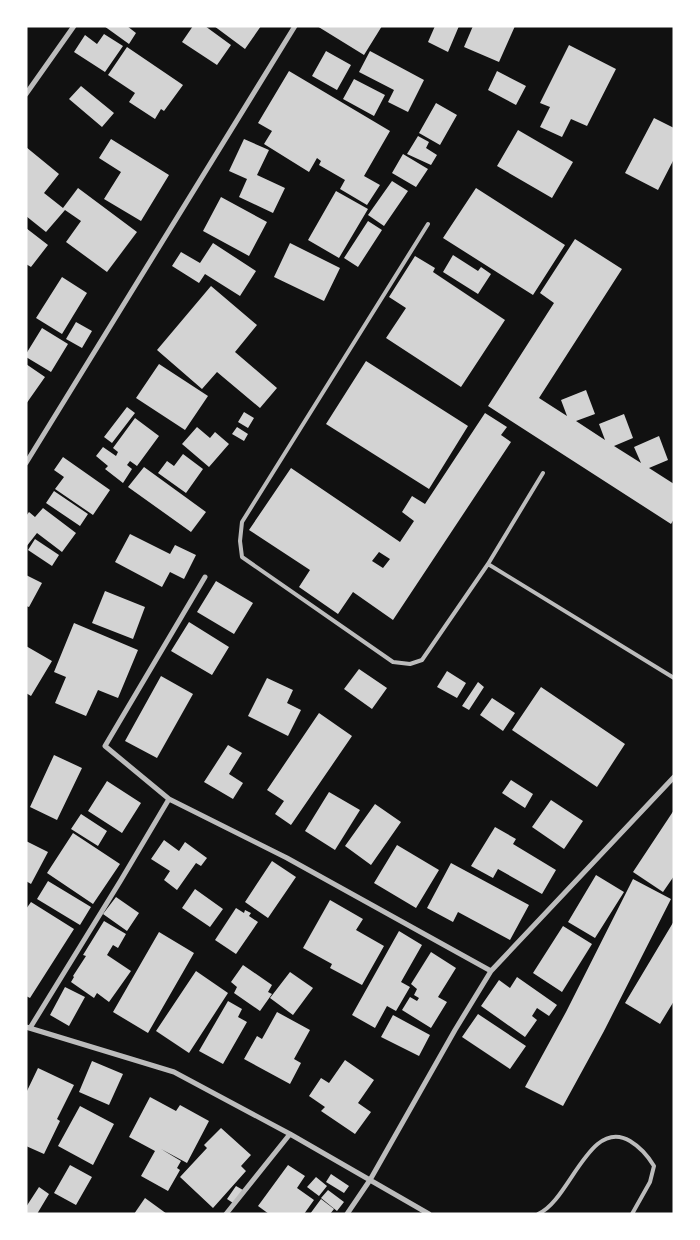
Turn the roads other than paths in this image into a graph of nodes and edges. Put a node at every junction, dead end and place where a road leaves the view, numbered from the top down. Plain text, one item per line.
1 (74, 26) edge
2 (295, 26) edge
3 (26, 94) edge
4 (428, 224) dead end
5 (26, 463) edge
6 (543, 473) dead end
7 (488, 564) junction
8 (205, 577) dead end
9 (674, 678) edge
10 (674, 777) edge
11 (169, 799) junction
12 (491, 971) junction
13 (28, 1027) edge
14 (290, 1134) junction
15 (370, 1180) junction
16 (226, 1214) edge
17 (347, 1214) edge
18 (429, 1214) edge
19 (538, 1214) edge
20 (632, 1214) edge

1 - 3 street
2 - 5 street
4 - 7 lane
6 - 7 lane
7 - 9 lane
8 - 11 street
10 - 12 street
11 - 12 street
11 - 13 street
12 - 15 street
13 - 14 street
14 - 15 street
14 - 16 street
15 - 17 street
15 - 18 street
19 - 20 lane

